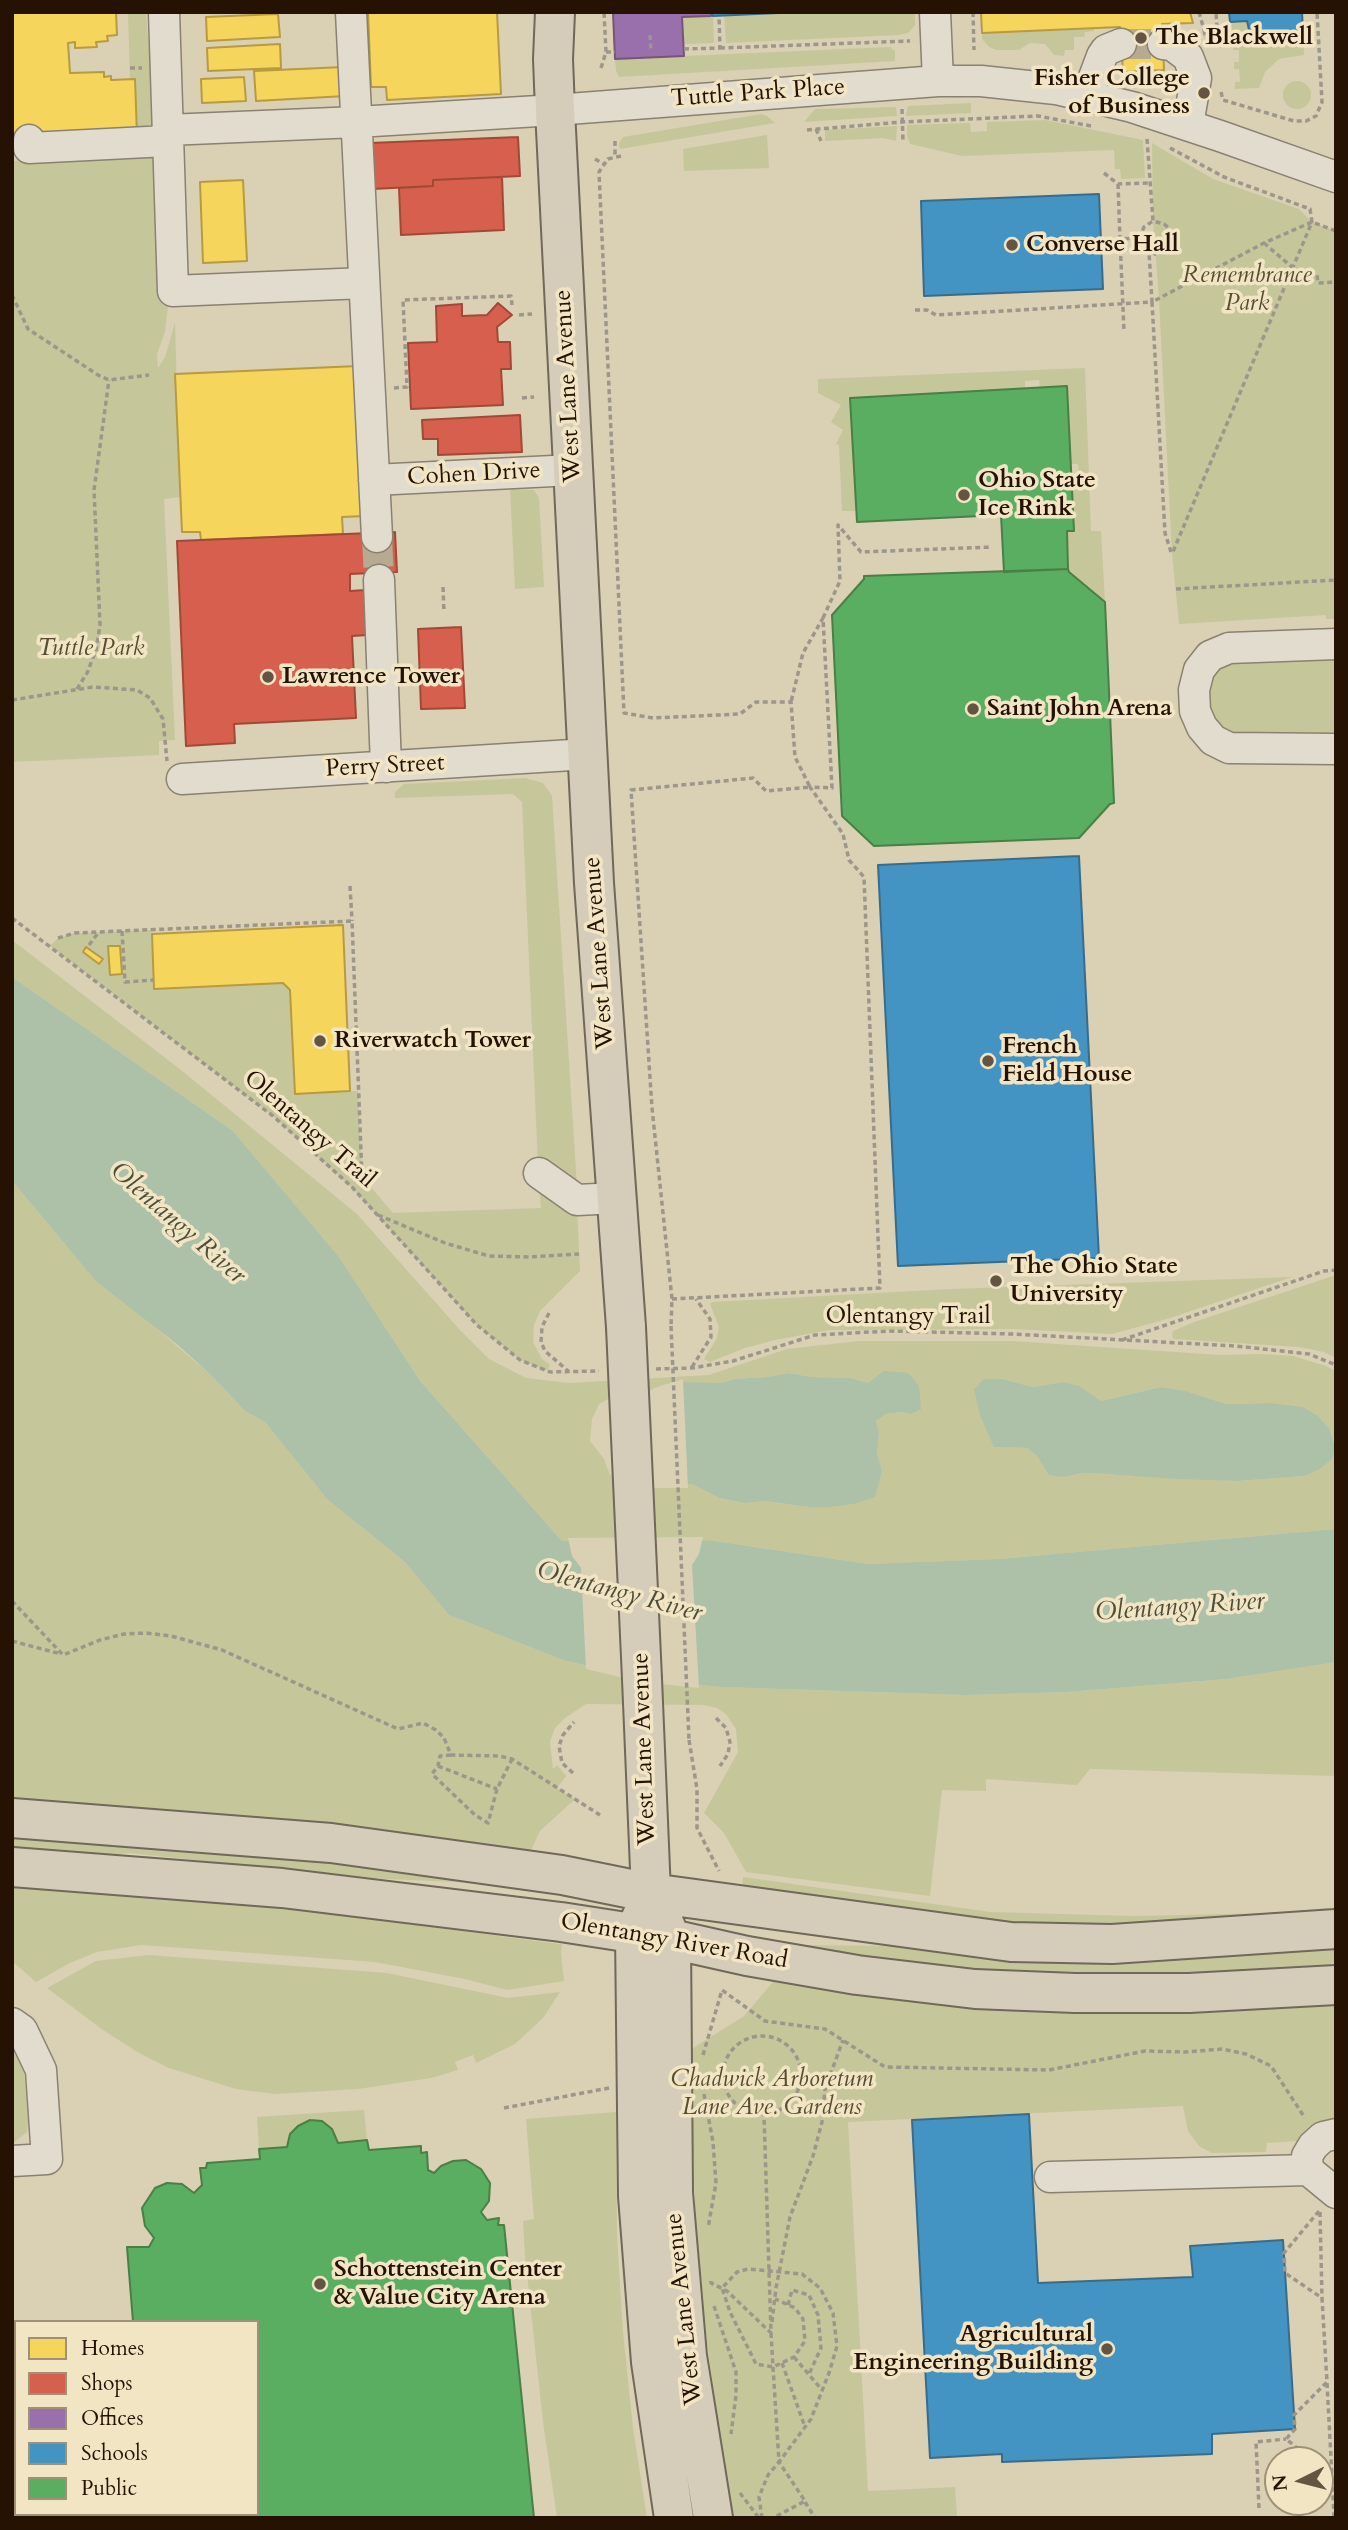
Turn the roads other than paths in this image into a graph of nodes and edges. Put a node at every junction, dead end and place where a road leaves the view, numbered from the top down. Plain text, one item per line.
1 (164, 12) edge
2 (351, 12) edge
3 (555, 12) edge
4 (935, 12) edge
5 (1121, 44) tunnel mouth
6 (1163, 44) tunnel mouth
7 (938, 81) junction
8 (1087, 96) junction
9 (555, 110) junction
10 (357, 122) junction
11 (1188, 125) junction
12 (167, 136) junction
13 (29, 140) dead end
14 (1336, 177) edge
15 (364, 282) junction
16 (573, 470) junction
17 (374, 480) junction
18 (377, 537) tunnel mouth
19 (379, 580) tunnel mouth
20 (1336, 644) edge
21 (1336, 748) edge
22 (588, 754) junction
23 (386, 767) junction
24 (182, 779) road end
25 (539, 1173) dead end
26 (617, 1198) junction
27 (12, 1818) edge
28 (12, 1867) edge
29 (651, 1893) junction
30 (1336, 1929) edge
31 (653, 1936) junction
32 (1336, 1985) edge
33 (12, 2023) edge
34 (1336, 2134) edge
35 (12, 2161) edge
36 (1308, 2170) junction
37 (1049, 2177) dead end
38 (1336, 2193) edge
39 (726, 2505) edge
40 (674, 2518) edge

1 - 12 street
2 - 10 street
3 - 9 main road, West Lane Avenue
4 - 7 street
5 - 8 street
6 - 11 street
7 - 8 street, Tuttle Park Place
7 - 9 street, Tuttle Park Place
8 - 11 street, Tuttle Park Place
9 - 10 street, Tuttle Park Place
9 - 16 main road, West Lane Avenue
10 - 12 street, Tuttle Park Place
10 - 15 street
11 - 14 street, Tuttle Park Place
12 - 13 street, Tuttle Park Place
12 - 15 street
15 - 17 street
16 - 17 street, Cohen Drive
16 - 22 main road, West Lane Avenue
17 - 18 street
19 - 23 street
20 - 21 street
22 - 23 street, Perry Street
22 - 26 main road, West Lane Avenue
23 - 24 street, Perry Street
25 - 26 street
26 - 29 main road, West Lane Avenue, bridge
27 - 29 main road, Olentangy River Road
28 - 31 main road, Olentangy River Road
29 - 30 main road, Olentangy River Road
29 - 31 main road, West Lane Avenue
31 - 32 main road, Olentangy River Road
31 - 39 main road, West Lane Avenue
31 - 40 main road, West Lane Avenue
33 - 35 street
34 - 36 street
36 - 37 street
36 - 38 street

